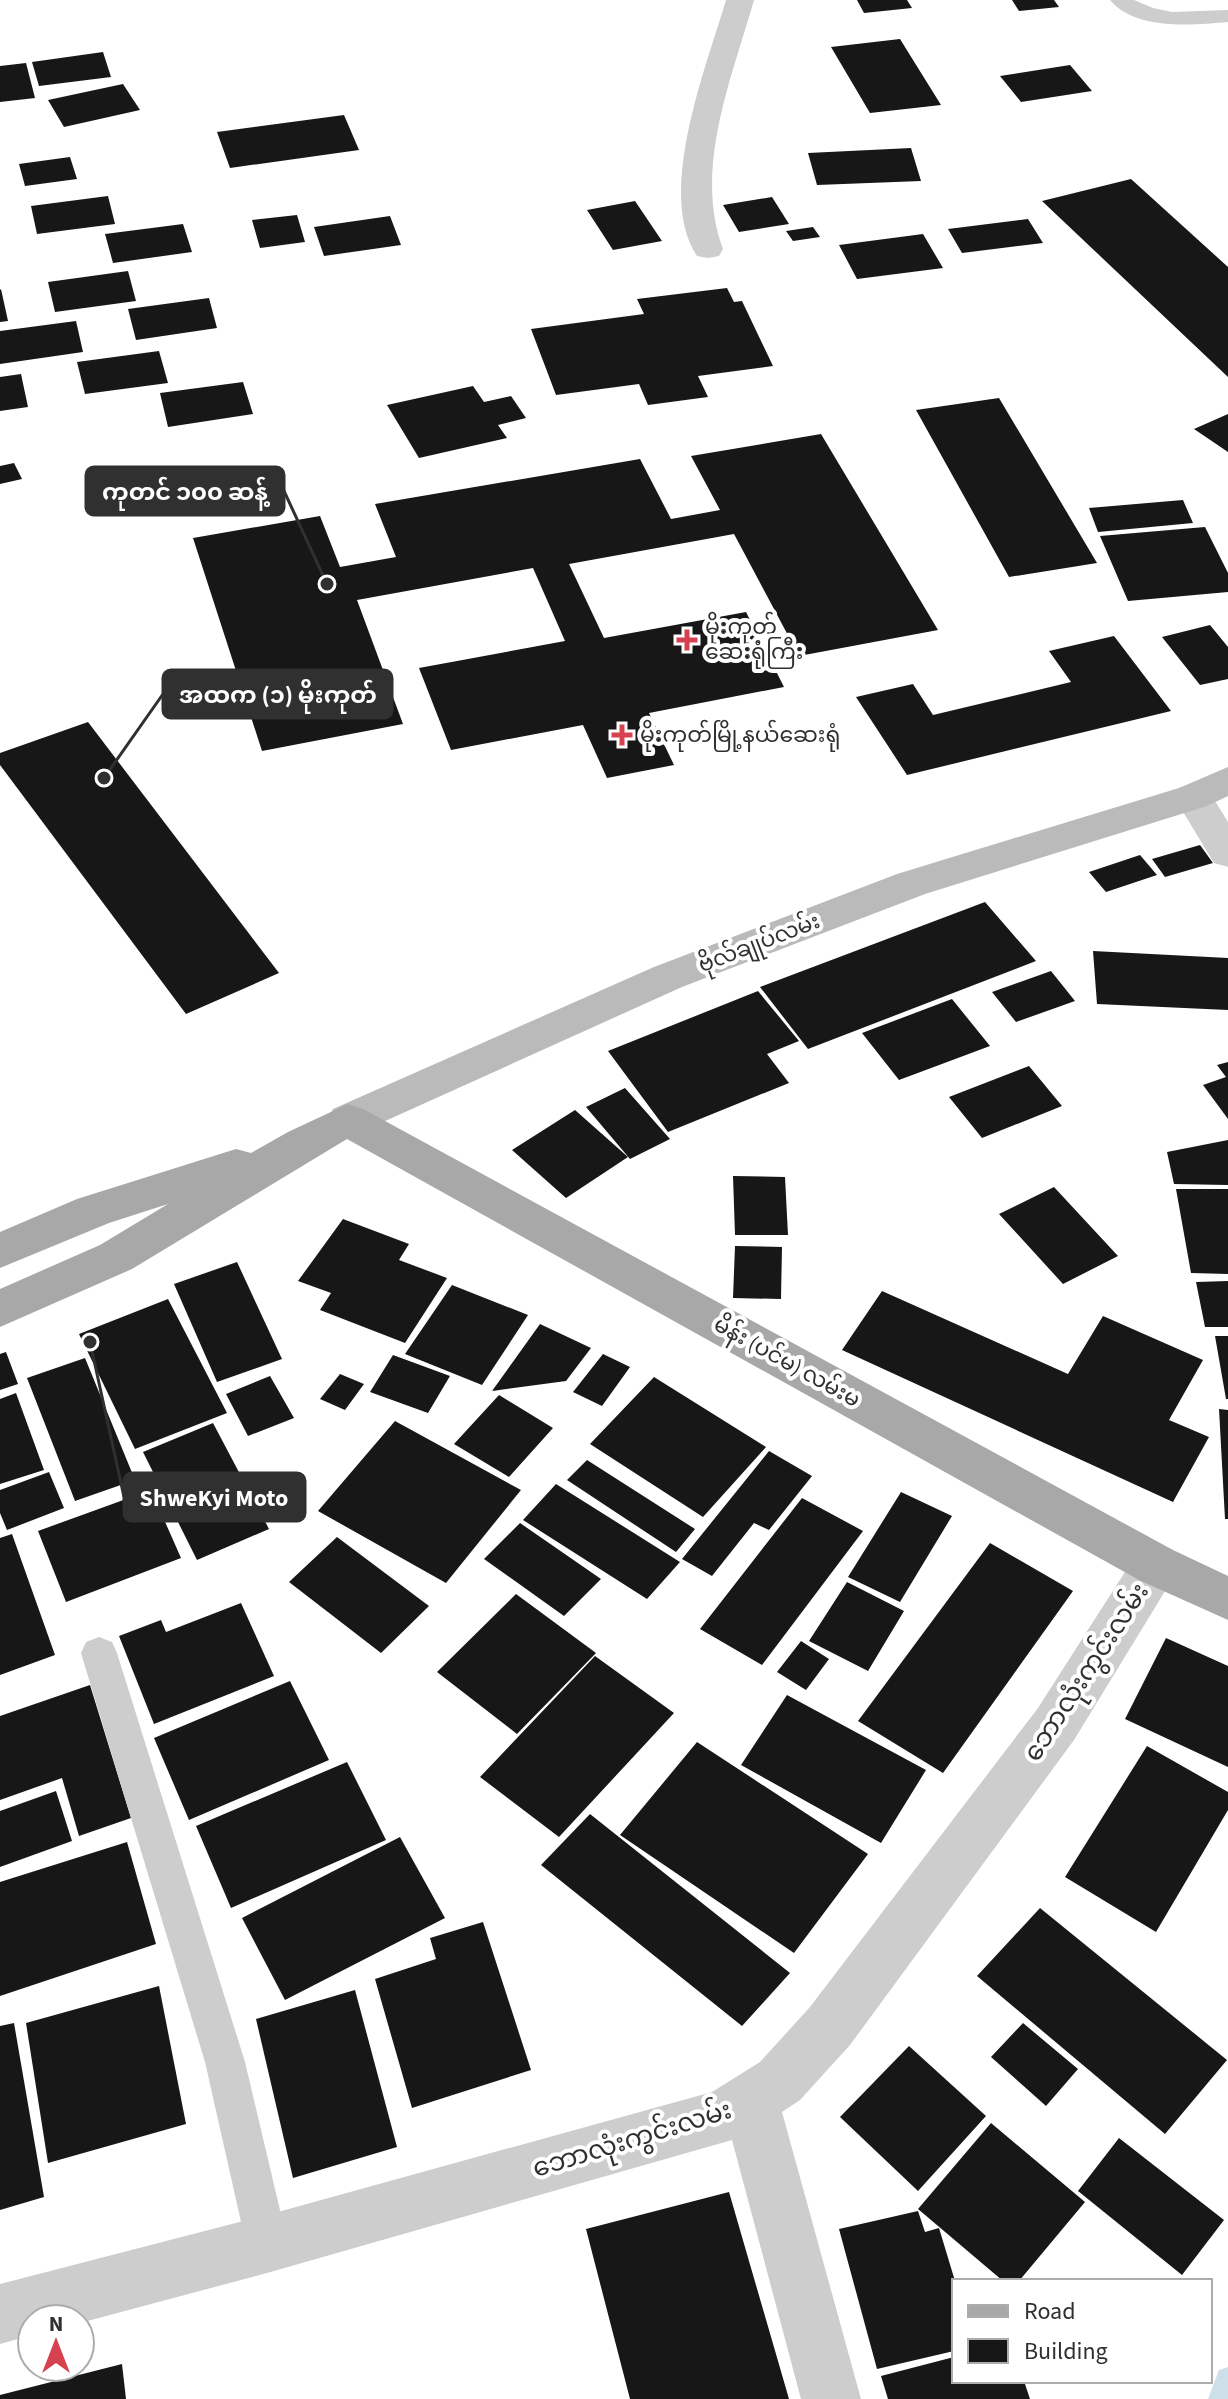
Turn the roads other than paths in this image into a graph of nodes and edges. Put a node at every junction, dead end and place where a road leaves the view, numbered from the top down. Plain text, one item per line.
1 (740, 0) edge
2 (1120, 0) edge
3 (1228, 16) edge
4 (708, 249) dead end
5 (1211, 788) edge
6 (1228, 854) edge
7 (348, 1120) junction
8 (303, 1143) junction
9 (0, 1251) edge
10 (0, 1309) edge
11 (1156, 1565) junction
12 (1228, 1599) edge
13 (99, 1653) dead end
14 (750, 2100) junction
15 (267, 2244) junction
16 (0, 2314) edge
17 (831, 2399) edge

1 - 4 street
2 - 3 lane
5 - 6 street
5 - 7 main road, ဗိုလ်‌ချုပ်‌လမ်း
7 - 8 main road, ဗိုလ်‌ချုပ်‌လမ်း
7 - 11 main road, မိန်း (ပင်မ) လမ်းမ
8 - 9 main road
8 - 10 main road
11 - 12 main road, မိန်း (ပင်မ) လမ်းမ
11 - 14 street, ‌ဘောလုံးကွင်းလမ်း
13 - 15 lane
14 - 15 street, ‌ဘောလုံးကွင်းလမ်း
14 - 17 street
15 - 16 street, ‌ဘောလုံးကွင်းလမ်း

